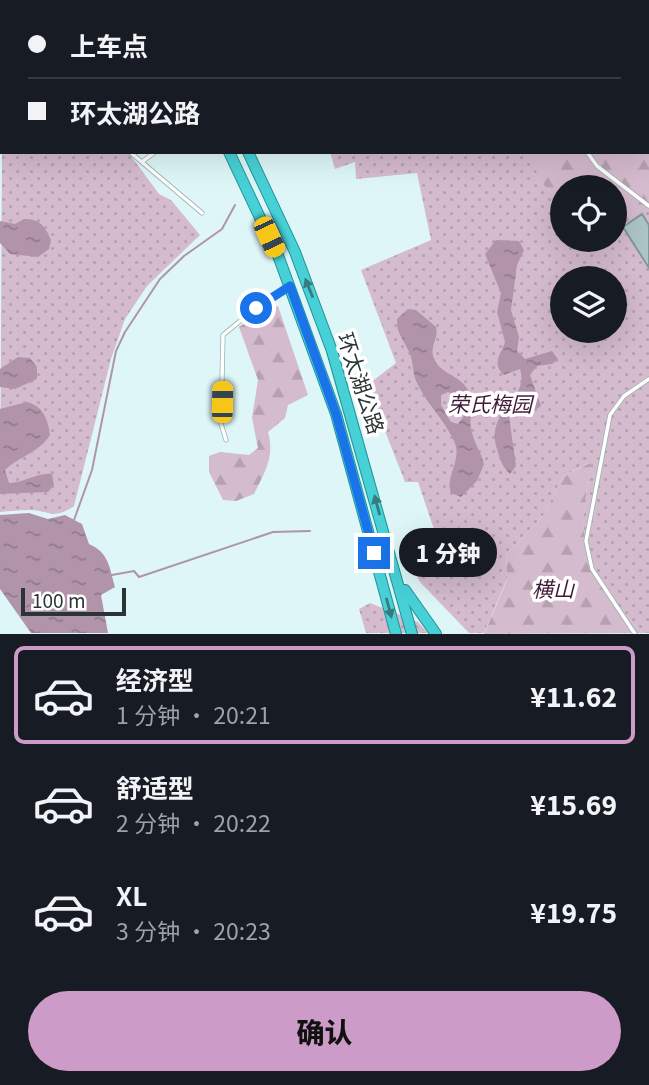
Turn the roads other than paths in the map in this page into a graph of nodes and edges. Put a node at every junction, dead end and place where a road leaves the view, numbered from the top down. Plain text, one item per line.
1 (132, 154) edge
2 (152, 154) edge
3 (230, 154) edge
4 (249, 154) edge
5 (588, 154) edge
6 (142, 162) junction
7 (649, 206) edge
8 (202, 213) dead end
9 (290, 286) junction
10 (649, 379) edge
11 (226, 440) dead end
12 (395, 571) junction
13 (396, 634) edge
14 (412, 634) edge
15 (436, 634) edge
16 (635, 634) edge

1 - 6 lane
2 - 6 lane
3 - 9 highway, 环太湖公路
12 -> 4 highway, 环太湖公路
5 - 7 lane
6 - 8 lane
9 - 11 lane
9 -> 13 highway, 环太湖公路
10 - 16 lane
12 - 14 highway, 环太湖公路
12 - 15 highway

